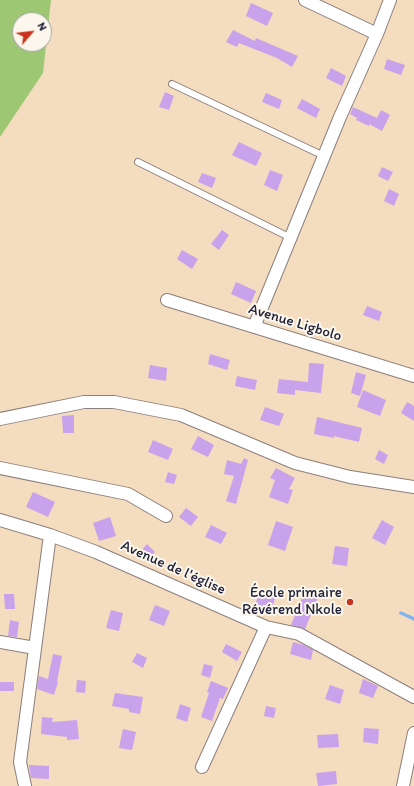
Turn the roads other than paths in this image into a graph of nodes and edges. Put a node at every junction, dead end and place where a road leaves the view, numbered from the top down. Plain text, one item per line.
1 (305, 0) edge
2 (390, 0) edge
3 (377, 34) junction
4 (172, 84) dead end
5 (324, 156) junction
6 (138, 162) dead end
7 (291, 238) junction
8 (167, 300) dead end
9 (254, 327) junction
10 (414, 376) edge
11 (0, 419) edge
12 (0, 468) edge
13 (414, 487) edge
14 (166, 516) dead end
15 (0, 520) edge
16 (50, 535) junction
17 (266, 627) junction
18 (0, 642) edge
19 (35, 648) junction
20 (414, 697) edge
21 (414, 733) edge
22 (202, 767) dead end
23 (25, 786) edge
24 (403, 786) edge

1 - 3 street
2 - 3 street
3 - 5 street
4 - 5 lane
5 - 7 street
6 - 7 lane
7 - 9 street
8 - 9 street, Avenue Ligbolo
9 - 10 street, Avenue Ligbolo
11 - 13 street
12 - 14 street
15 - 16 street, Avenue de l'église
16 - 17 street, Avenue de l'église
16 - 19 street
17 - 20 street, Avenue de l'église
17 - 22 street
18 - 19 street
19 - 23 street
21 - 24 street

